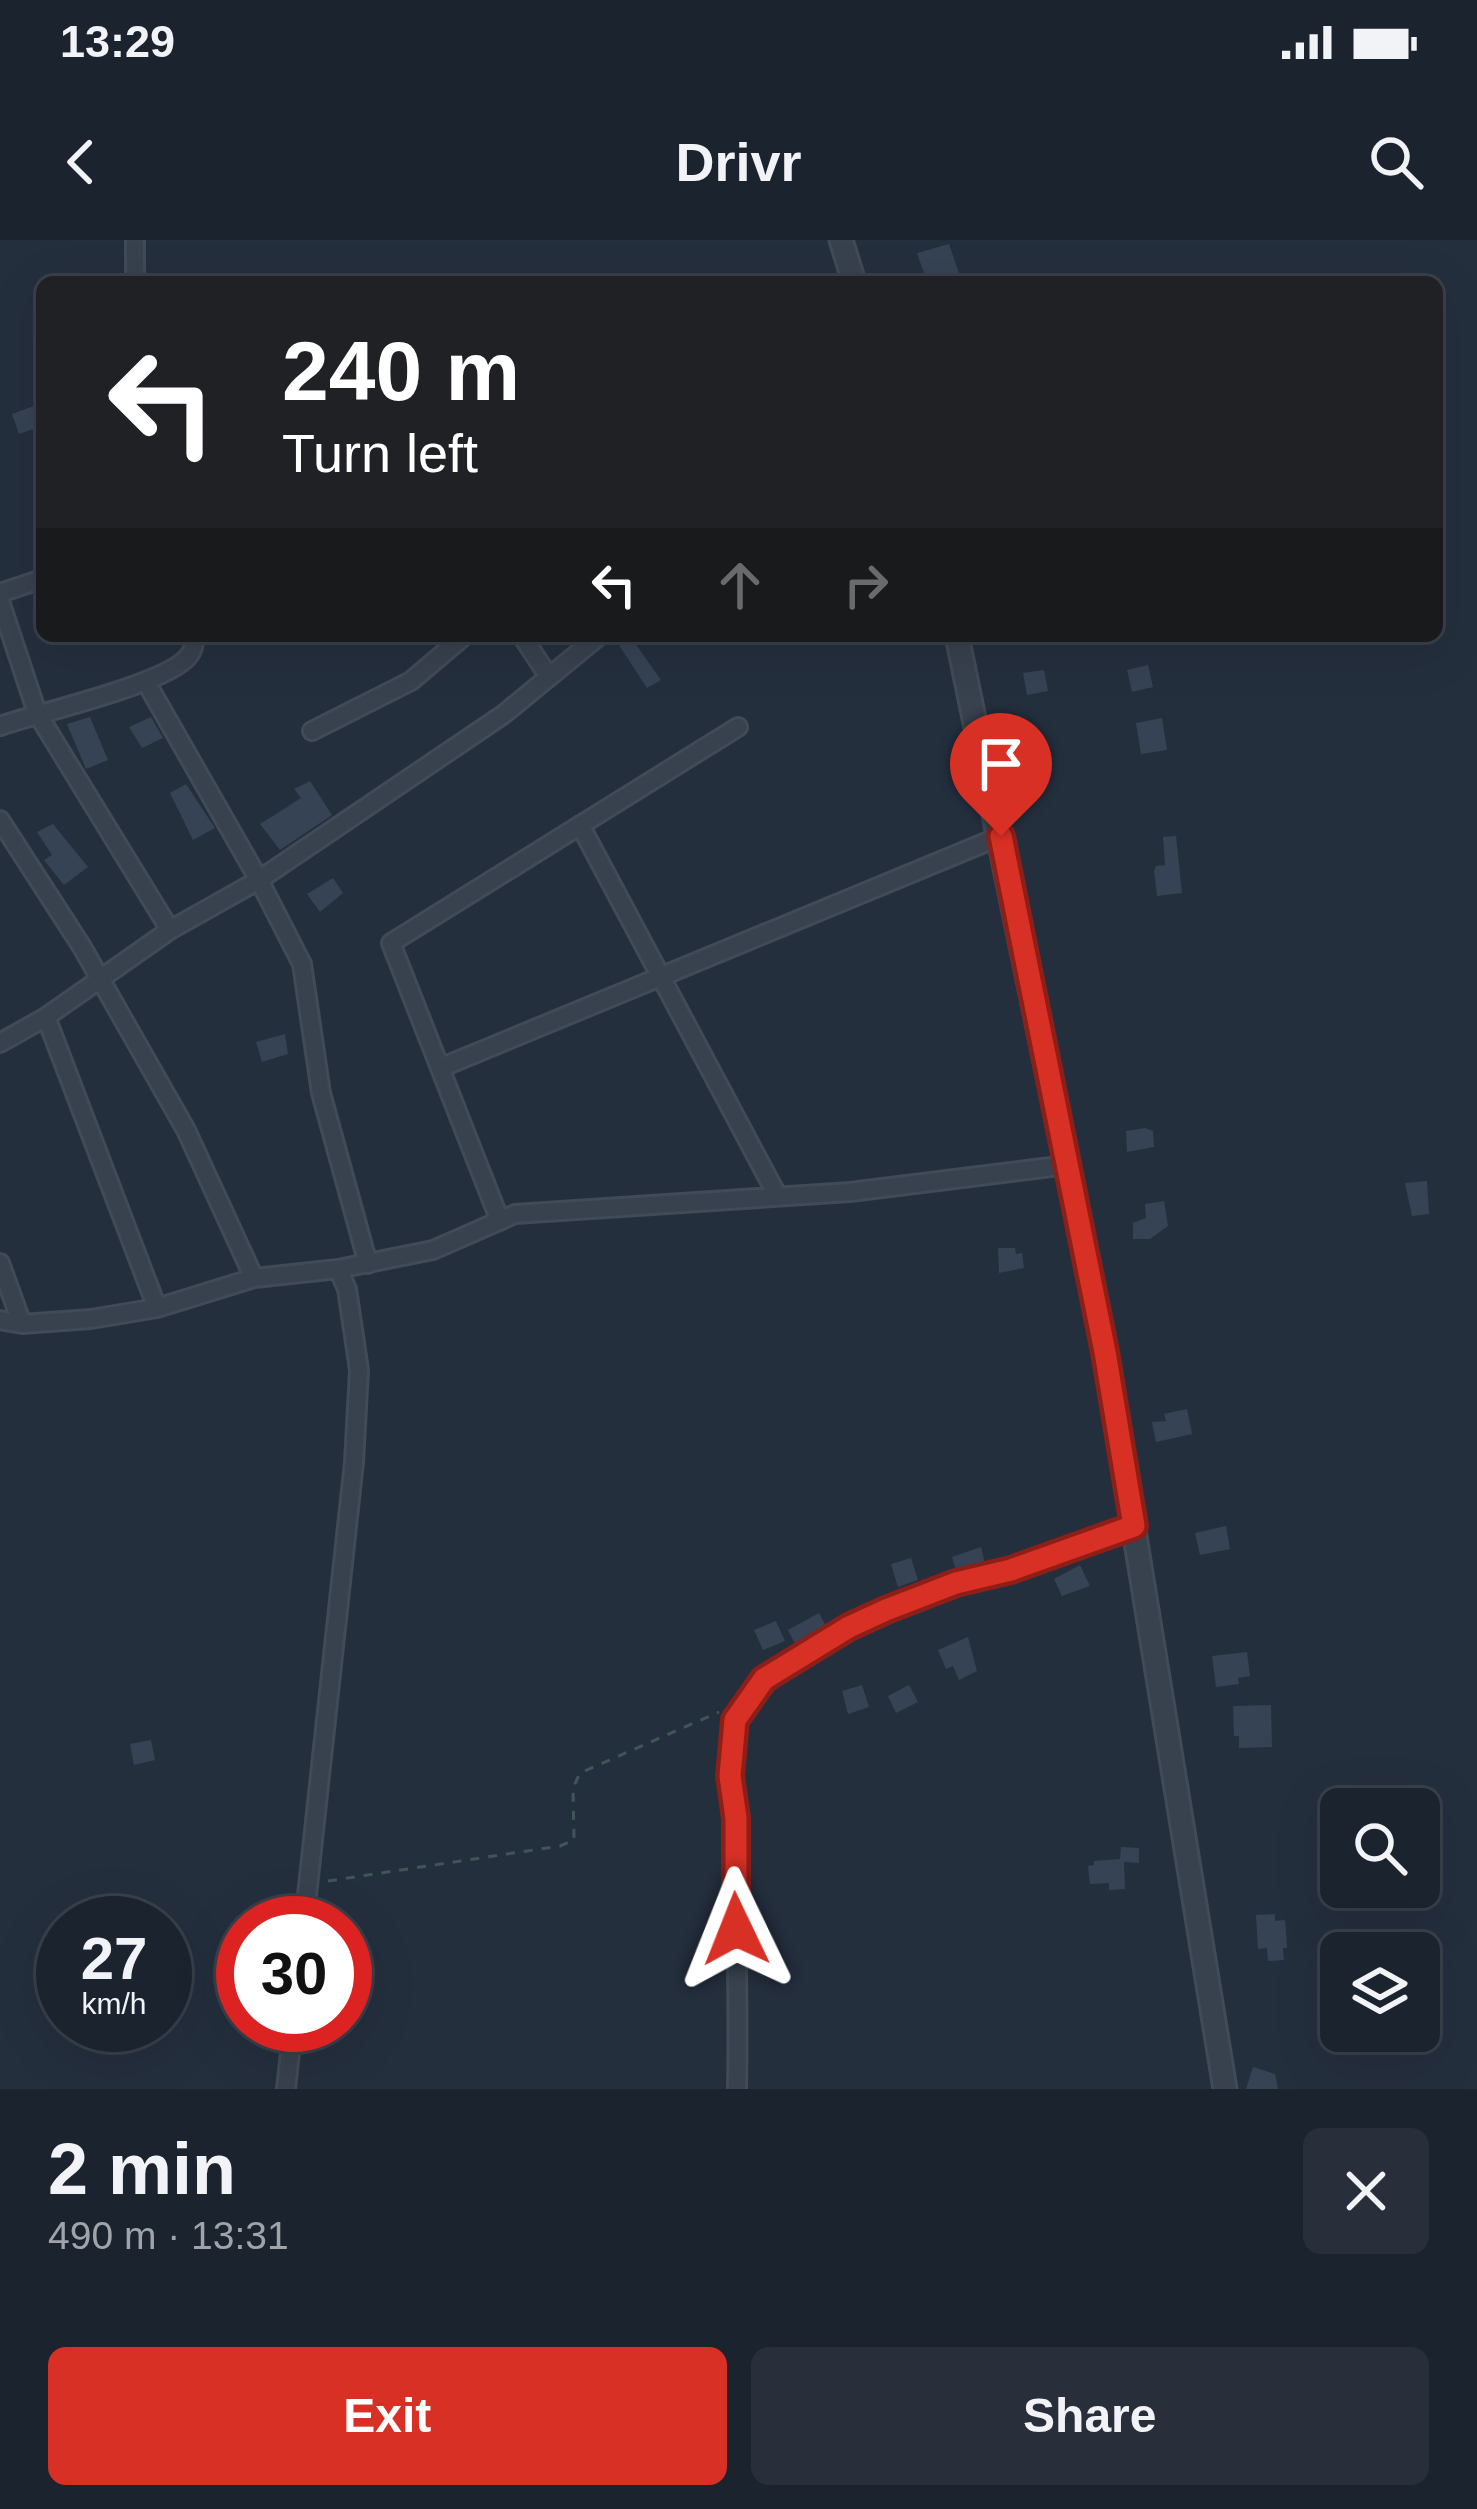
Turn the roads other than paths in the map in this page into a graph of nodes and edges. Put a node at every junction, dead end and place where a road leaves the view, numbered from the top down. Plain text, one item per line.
1 (135, 240) edge
2 (841, 240) edge
3 (134, 276) edge
4 (852, 276) edge
5 (36, 582) edge
6 (0, 597) edge
7 (194, 642) edge
8 (457, 642) edge
9 (526, 642) edge
10 (592, 642) edge
11 (959, 642) edge
12 (550, 677) junction
13 (146, 682) junction
14 (37, 713) junction
15 (0, 726) edge
16 (737, 727) dead end
17 (312, 730) dead end
18 (0, 820) edge
19 (580, 825) junction
20 (1001, 836) junction
21 (259, 880) junction
22 (170, 930) junction
23 (661, 977) junction
24 (99, 979) junction
25 (46, 1017) junction
26 (0, 1042) edge
27 (440, 1068) junction
28 (1067, 1165) junction
29 (777, 1196) junction
30 (500, 1221) junction
31 (0, 1263) edge
32 (368, 1264) junction
33 (338, 1269) junction
34 (254, 1278) junction
35 (157, 1308) junction
36 (0, 1320) edge
37 (22, 1324) junction
38 (1134, 1526) junction
39 (307, 1896) edge
40 (290, 2052) edge
41 (286, 2089) edge
42 (737, 2089) edge
43 (1225, 2089) edge

1 - 3 street
2 - 4 street
5 - 6 street
6 - 14 street
7 - 13 street
8 - 17 street
9 - 12 street
10 - 12 street
11 - 20 street
12 - 21 street
13 - 14 street
13 - 21 street
14 - 15 street
14 - 22 street
16 - 19 street
18 - 24 street
19 - 23 street
19 - 27 street
20 - 23 street
20 - 28 street
21 - 22 street
21 - 32 street
22 - 24 street
23 - 27 street
23 - 29 street
24 - 25 street
24 - 34 street
25 - 26 street
25 - 35 street
27 - 30 street
28 - 29 street
28 - 38 street
29 - 30 street
30 - 32 street
31 - 37 street
32 - 33 street
33 - 34 street
33 - 39 street
34 - 35 street
35 - 37 street
36 - 37 street
38 - 42 street
38 - 43 street
40 - 41 street

